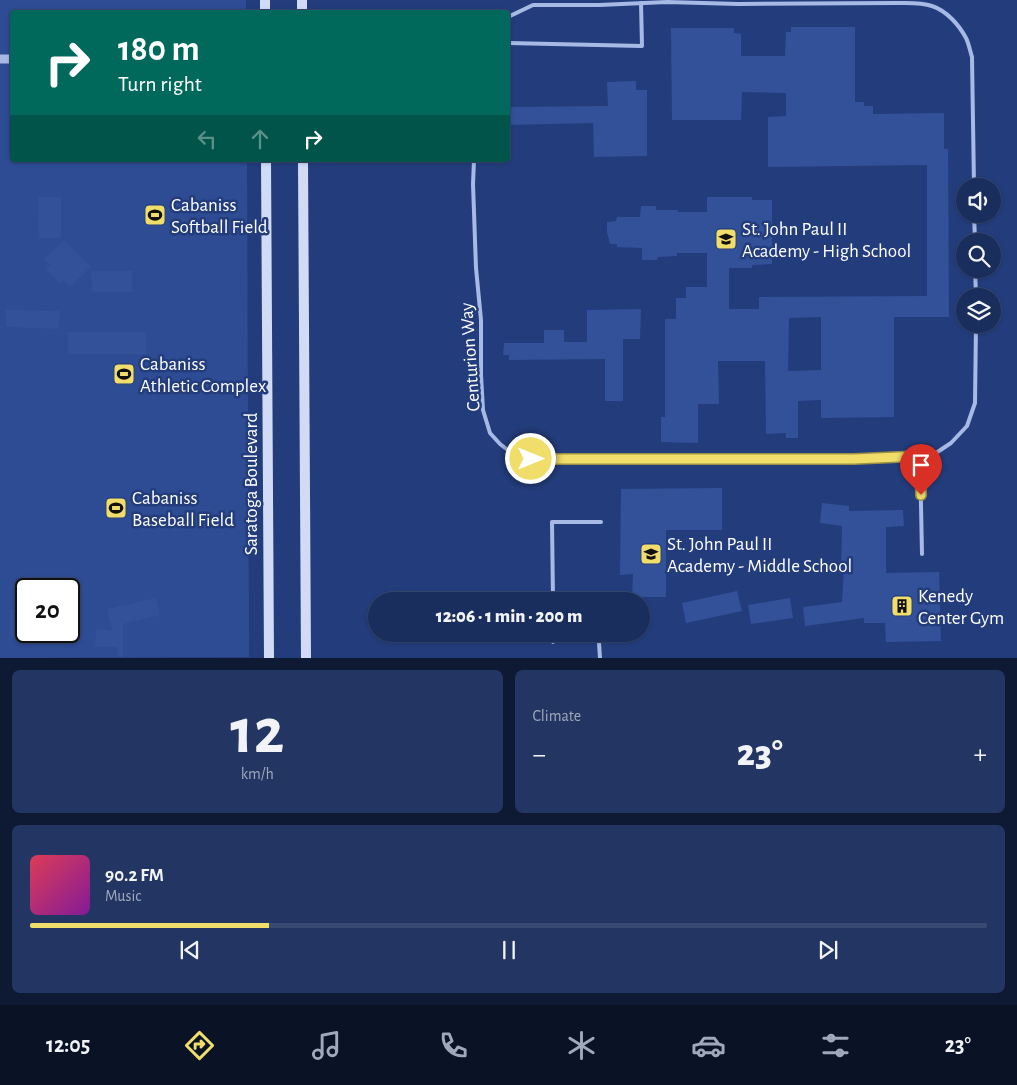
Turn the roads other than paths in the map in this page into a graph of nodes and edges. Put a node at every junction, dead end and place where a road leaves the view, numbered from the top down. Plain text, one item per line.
1 (599, 2) edge
2 (641, 3) junction
3 (510, 16) edge
4 (510, 42) edge
5 (266, 162) edge
6 (304, 162) edge
7 (474, 162) edge
8 (974, 178) edge
9 (976, 333) edge
10 (920, 456) junction
11 (601, 522) dead end
12 (922, 554) dead end
13 (553, 592) edge
14 (600, 643) dead end
15 (269, 658) edge
16 (306, 658) edge
17 (600, 658) edge

1 - 2 lane
1 - 3 lane
2 - 4 lane
2 - 8 lane
5 - 15 main road, Saratoga Boulevard
6 - 16 main road
7 - 10 lane, Centurion Way
9 - 10 lane, Centurion Way
10 - 12 lane
11 - 13 lane
14 - 17 lane

